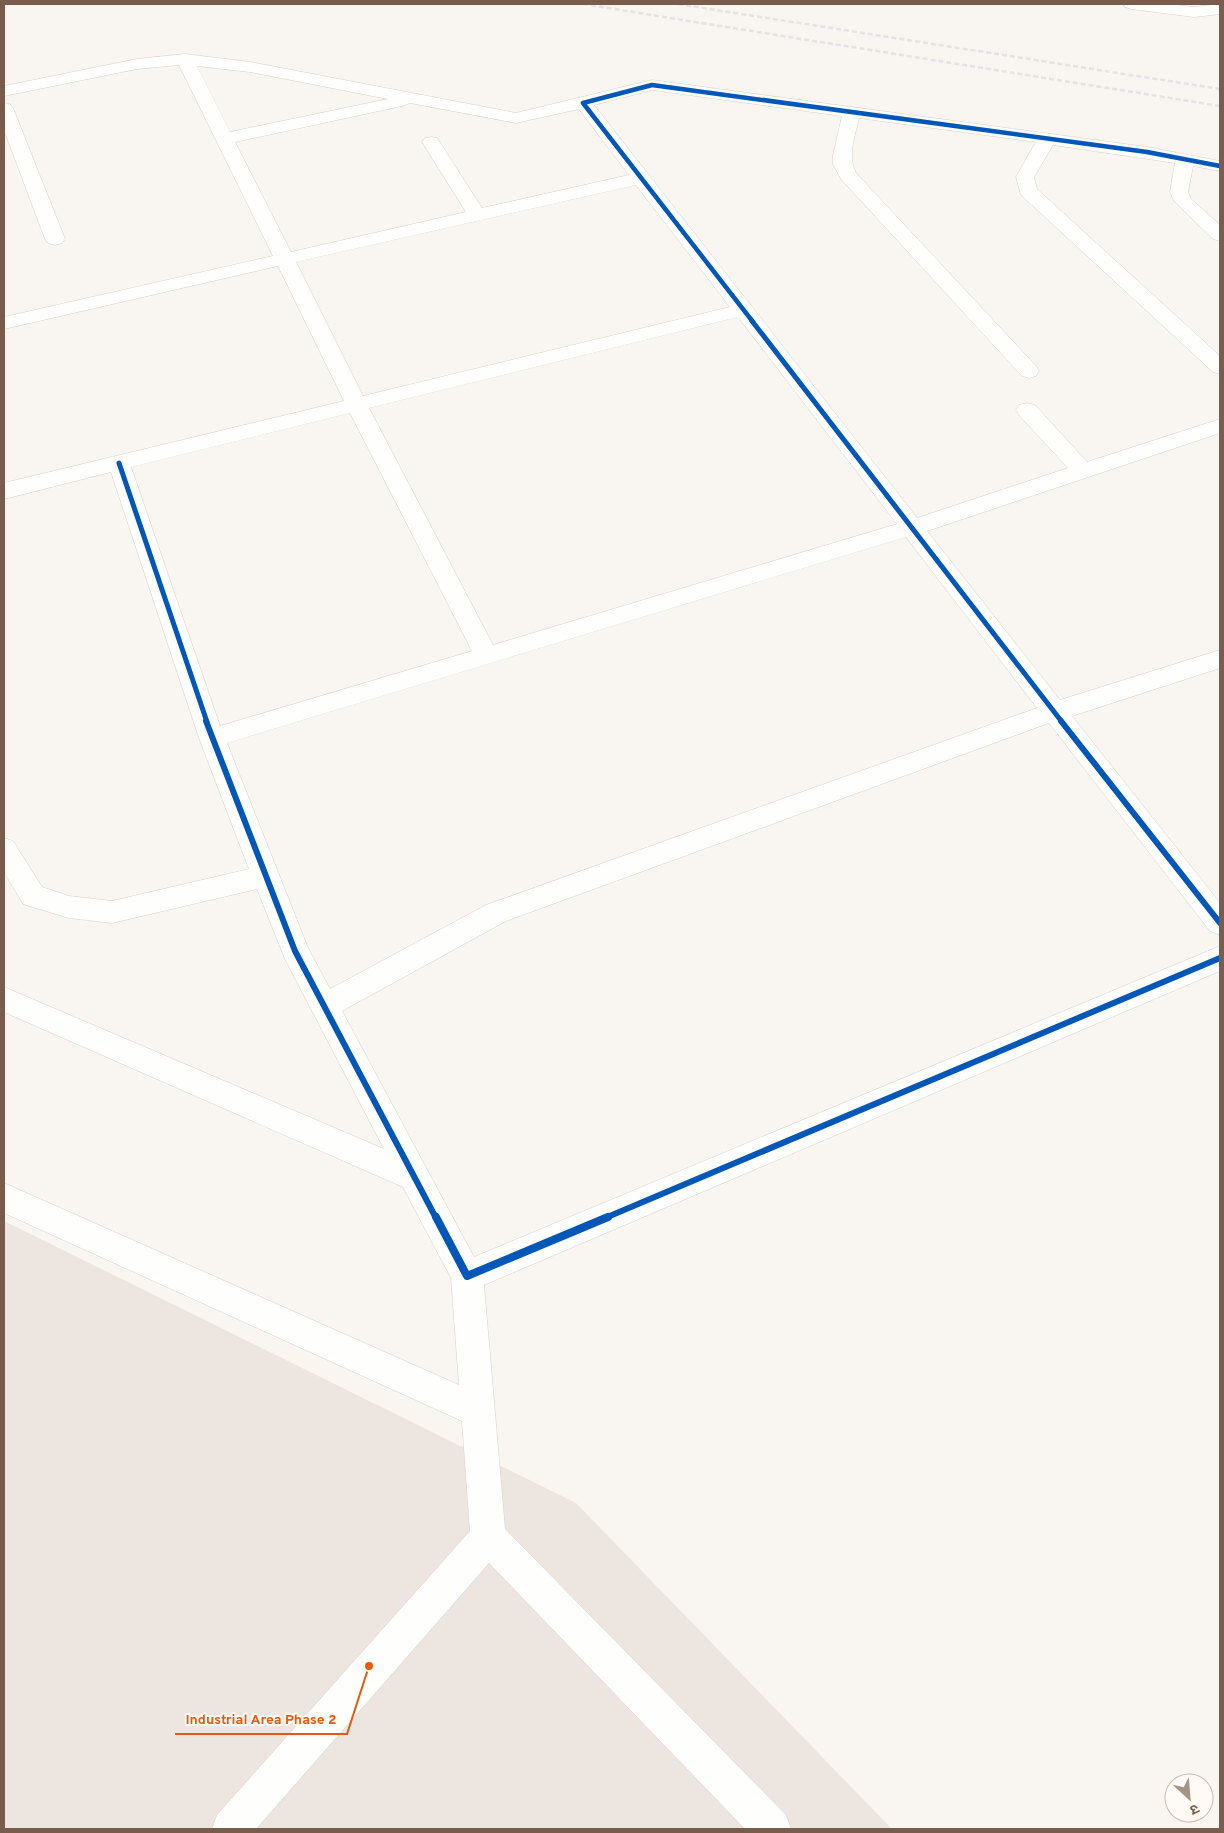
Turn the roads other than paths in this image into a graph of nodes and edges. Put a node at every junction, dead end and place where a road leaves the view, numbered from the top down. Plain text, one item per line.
1 (1131, 4) edge
2 (1220, 9) edge
3 (185, 59) junction
4 (4, 91) edge
5 (413, 98) junction
6 (583, 103) junction
7 (4, 108) edge
8 (852, 112) junction
9 (1047, 139) junction
10 (225, 140) junction
11 (431, 142) dead end
12 (1185, 160) junction
13 (1220, 166) edge
14 (641, 178) junction
15 (477, 215) junction
16 (1220, 235) edge
17 (55, 239) dead end
18 (285, 259) junction
19 (743, 310) junction
20 (4, 323) edge
21 (1220, 367) edge
22 (1029, 371) dead end
23 (357, 405) junction
24 (1027, 410) dead end
25 (1220, 426) edge
26 (120, 463) junction
27 (1083, 471) junction
28 (4, 491) edge
29 (911, 528) junction
30 (486, 655) junction
31 (1220, 659) edge
32 (1053, 712) junction
33 (212, 738) junction
34 (4, 849) edge
35 (266, 876) junction
36 (1220, 923) edge
37 (1220, 958) edge
38 (4, 999) edge
39 (324, 1006) junction
40 (414, 1176) junction
41 (4, 1198) edge
42 (467, 1276) junction
43 (478, 1411) junction
44 (488, 1537) junction
45 (231, 1829) edge
46 (772, 1829) edge

1 - 2 street
3 - 4 street
3 - 5 street
3 - 10 street
5 - 6 street
5 - 10 street
6 - 8 street
6 - 14 street
7 - 17 street
8 - 9 street
8 - 22 street
9 - 12 street
9 - 21 street
10 - 18 street
11 - 15 street
12 - 13 street
12 - 16 street
14 - 15 street
14 - 19 street
15 - 18 street
18 - 20 street
18 - 23 street
19 - 23 street
19 - 29 street
23 - 26 street
23 - 30 street
24 - 27 street
25 - 27 street
26 - 28 street
26 - 33 street
27 - 29 street
29 - 30 street
29 - 32 street
30 - 33 street
31 - 32 street
32 - 36 street
32 - 39 street
33 - 35 street
34 - 35 street
35 - 39 street
37 - 42 street
38 - 40 street
39 - 40 street
40 - 42 street
41 - 43 street
42 - 43 street
43 - 44 street
44 - 45 street
44 - 46 street

